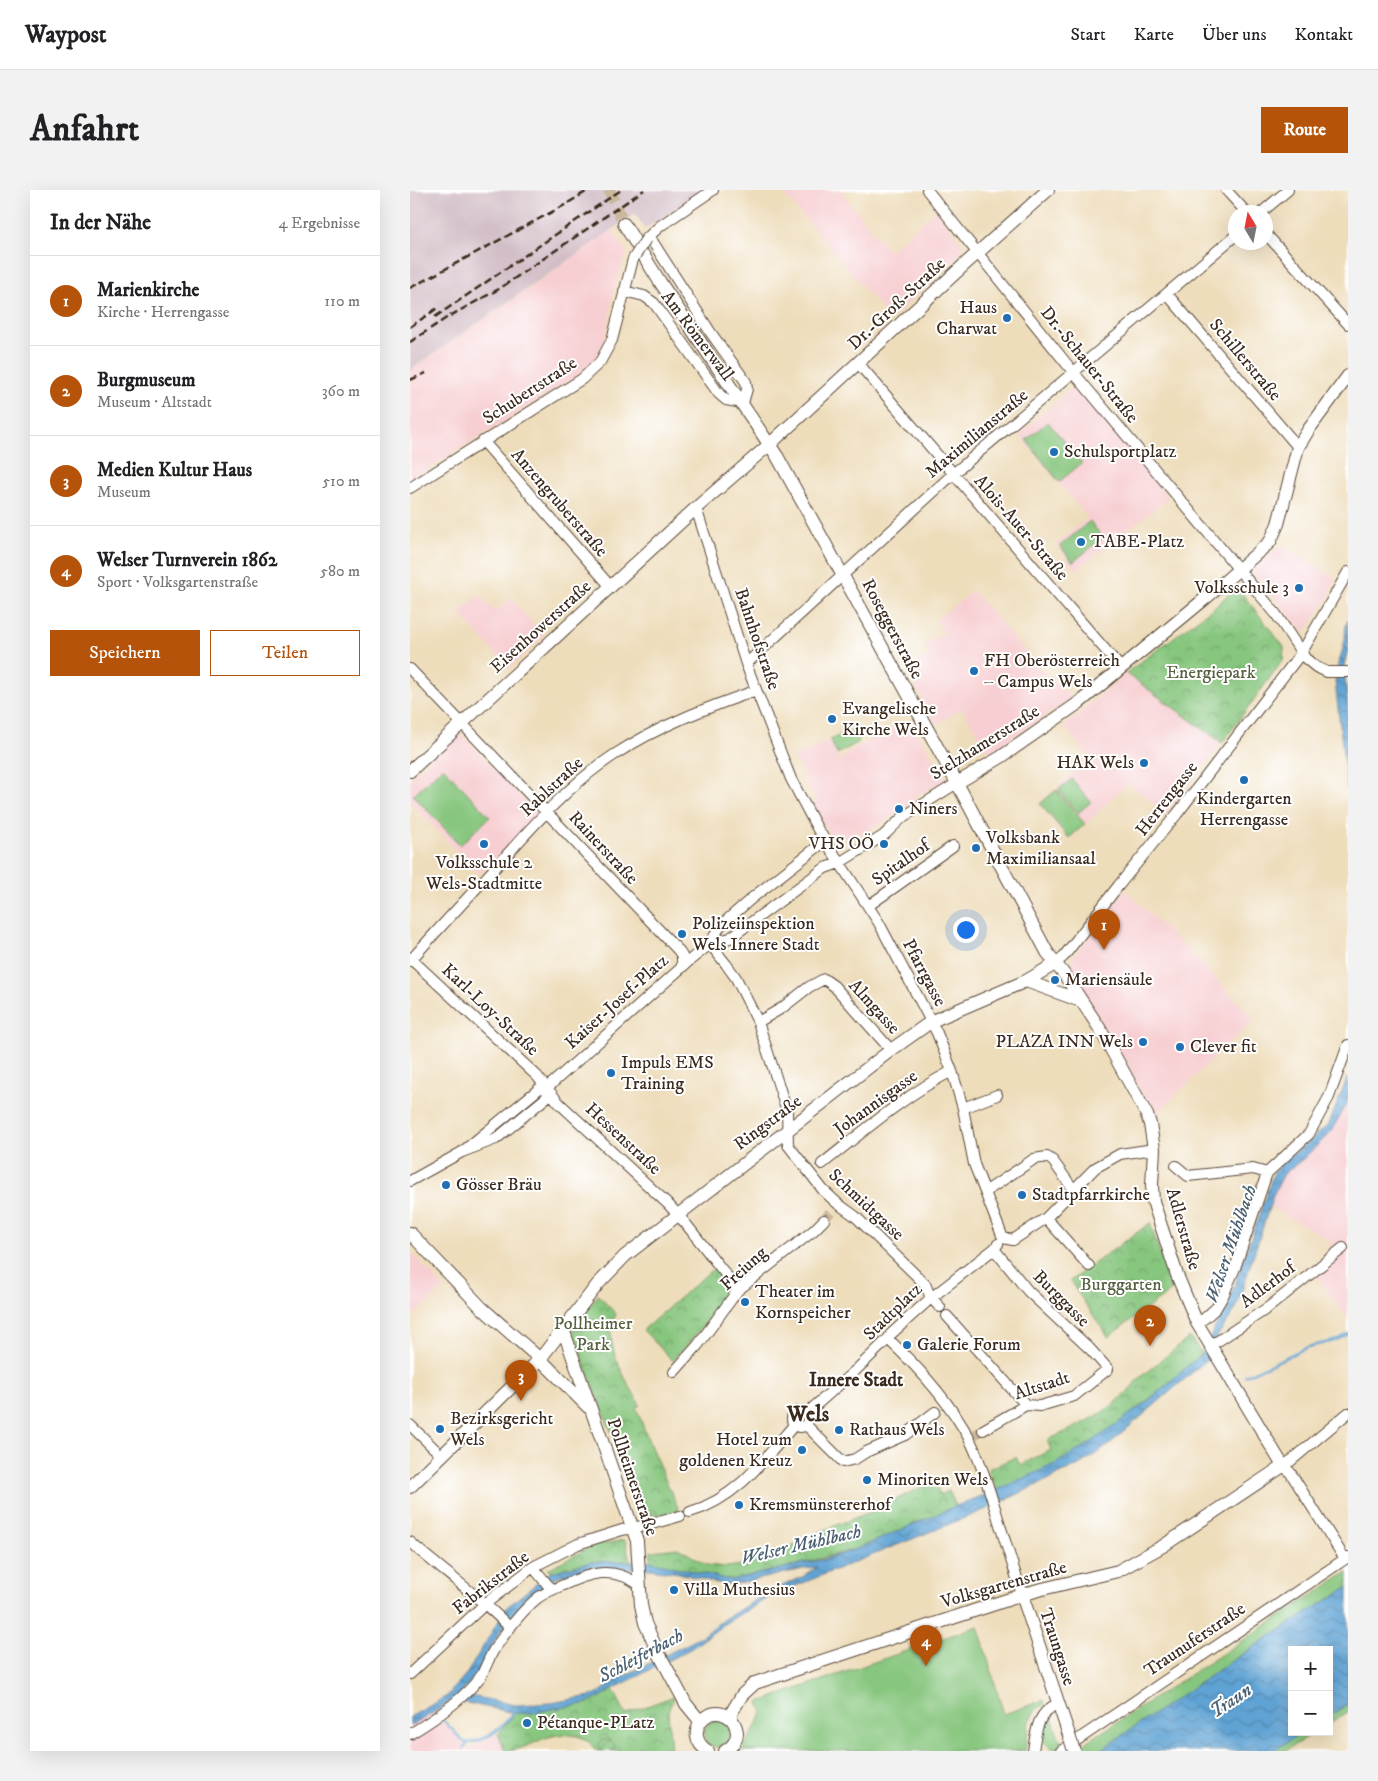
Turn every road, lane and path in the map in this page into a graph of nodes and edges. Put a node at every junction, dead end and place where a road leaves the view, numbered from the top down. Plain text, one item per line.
1 (713, 190) edge
2 (927, 190) edge
3 (1048, 190) edge
4 (1226, 190) edge
5 (1288, 190) edge
6 (1240, 205) edge
7 (1270, 205) edge
8 (624, 224) tunnel mouth
9 (647, 238) junction
10 (1228, 242) edge
11 (1273, 242) edge
12 (977, 253) junction
13 (624, 291) junction
14 (1167, 294) junction
15 (1348, 324) edge
16 (858, 363) junction
17 (1074, 373) junction
18 (1348, 376) edge
19 (743, 403) junction
20 (483, 442) junction
21 (770, 444) junction
22 (1298, 447) junction
23 (954, 474) junction
24 (410, 488) edge
25 (696, 508) junction
26 (1238, 570) junction
27 (1348, 572) edge
28 (843, 575) junction
29 (611, 587) junction
30 (1302, 652) junction
31 (746, 664) junction
32 (1121, 668) junction
33 (410, 669) edge
34 (1348, 672) edge
35 (755, 691) junction
36 (462, 724) junction
37 (410, 771) edge
38 (958, 783) junction
39 (547, 811) junction
40 (825, 841) junction
41 (953, 846) dead end
42 (839, 863) junction
43 (868, 906) junction
44 (710, 944) junction
45 (410, 960) edge
46 (1055, 964) junction
47 (682, 966) junction
48 (1026, 981) junction
49 (1081, 1000) junction
50 (932, 1021) junction
51 (758, 1022) junction
52 (1348, 1045) edge
53 (891, 1050) junction
54 (952, 1071) junction
55 (548, 1087) junction
56 (997, 1095) dead end
57 (963, 1108) junction
58 (787, 1131) junction
59 (1154, 1149) junction
60 (1176, 1166) dead end
61 (815, 1169) junction
62 (1267, 1173) junction
63 (410, 1181) edge
64 (1073, 1189) junction
65 (985, 1192) junction
66 (678, 1214) junction
67 (1046, 1218) junction
68 (824, 1220) tunnel mouth
69 (410, 1233) edge
70 (1008, 1239) junction
71 (1343, 1248) dead end
72 (994, 1249) junction
73 (1089, 1266) dead end
74 (738, 1290) junction
75 (931, 1298) junction
76 (940, 1307) dead end
77 (947, 1316) dead end
78 (1197, 1323) junction
79 (563, 1329) junction
80 (888, 1339) junction
81 (1212, 1344) junction
82 (540, 1359) junction
83 (1108, 1369) joint
84 (674, 1372) dead end
85 (1026, 1405) junction
86 (942, 1408) junction
87 (590, 1409) junction
88 (807, 1413) junction
89 (1348, 1413) edge
90 (410, 1425) edge
91 (794, 1425) junction
92 (806, 1425) junction
93 (976, 1435) junction
94 (442, 1456) junction
95 (1283, 1466) junction
96 (410, 1487) edge
97 (690, 1512) dead end
98 (680, 1516) dead end
99 (633, 1528) junction
100 (410, 1542) edge
101 (1347, 1558) edge
102 (535, 1569) junction
103 (640, 1585) junction
104 (549, 1587) junction
105 (1022, 1595) junction
106 (485, 1604) junction
107 (508, 1627) junction
108 (410, 1674) edge
109 (1057, 1704) junction
110 (729, 1717) junction
111 (700, 1721) junction
112 (410, 1734) edge
113 (708, 1751) edge
114 (725, 1751) edge
115 (1033, 1751) edge
116 (1060, 1751) edge
117 (1074, 1751) edge

1 - 9 street
2 - 12 street, Dr.-Schauer-Straße
3 - 12 main road, Dr.-Groß-Straße
4 - 6 street
5 - 7 street
8 - 19 main road, Am Römerwall
9 - 13 street, Schubertstraße, bridge
9 - 19 street
10 - 14 street, Maximilianstraße
11 - 15 street
12 - 16 main road, Dr.-Groß-Straße
12 - 17 street, Dr.-Schauer-Straße
13 - 19 street, Am Römerwall
13 - 20 street, Schubertstraße
14 - 17 street, Maximilianstraße
14 - 22 street, Schillerstraße
16 - 21 main road, Dr.-Groß-Straße
16 - 23 street, Alois-Auer-Straße
17 - 23 street, Maximilianstraße
17 - 26 street, Dr.-Schauer-Straße
18 - 22 main road, Stelzhamerstraße
19 - 21 main road, Am Römerwall
20 - 24 street, Schubertstraße
20 - 29 street, Anzengruberstraße
21 - 25 main road
21 - 28 main road, Roseggerstraße
22 - 26 main road, Stelzhamerstraße
23 - 28 street, Maximilianstraße
23 - 32 street, Alois-Auer-Straße
25 - 29 main road, Eisenhowerstraße
25 - 31 street, Bahnhofstraße
26 - 30 street, Dr.-Schauer-Straße
26 - 32 main road, Stelzhamerstraße
27 - 30 street, Herrengasse
28 - 31 street, Maximilianstraße
28 - 38 main road, Roseggerstraße
29 - 36 main road, Eisenhowerstraße
30 - 34 street, Dr.-Schauer-Straße
30 - 46 street, Herrengasse
31 - 35 street, Bahnhofstraße
32 - 38 main road, Stelzhamerstraße
33 - 36 street, Rainerstraße
35 - 39 street, Rablstraße
35 - 40 street, Bahnhofstraße
36 - 37 main road, Eisenhowerstraße
36 - 39 street, Rainerstraße
38 - 42 street, Stelzhamerstraße
38 - 46 main road, Roseggerstraße
39 - 45 street, Rablstraße
39 - 47 street, Rainerstraße
40 - 42 street, Bahnhofstraße
40 - 44 street, Kaiser-Josef-Platz
41 - 43 street, Spitalhof
42 - 43 street, Pfarrgasse
42 - 44 street, Kaiser-Josef-Platz
43 - 50 street, Pfarrgasse
44 - 47 street, Kaiser-Josef-Platz
44 - 51 street, Schmidtgasse
45 - 55 street, Karl-Loy-Straße
46 - 48 main road, Ringstraße
46 - 49 main road, Adlerstraße
47 - 55 street, Kaiser-Josef-Platz
48 - 49 main road
48 - 50 main road, Ringstraße
49 - 59 main road, Adlerstraße
50 - 53 main road, Ringstraße
50 - 54 street, Pfarrgasse
51 - 53 street, Almgasse
51 - 58 street, Schmidtgasse
52 - 62 street
53 - 58 main road, Ringstraße
54 - 57 street, Pfarrgasse
54 - 61 street, Johannisgasse
55 - 63 street, Kaiser-Josef-Platz
55 - 66 street, Hessenstraße
56 - 57 street
57 - 65 street, Pfarrgasse
58 - 61 street, Schmidtgasse
58 - 66 main road, Ringstraße
59 - 64 street, Stadtplatz
59 - 78 main road, Adlerstraße
60 - 62 street
61 - 75 street, Schmidtgasse
62 - 78 street
64 - 65 street
64 - 67 street, Stadtplatz
65 - 70 street, Pfarrgasse
66 - 74 street, Hessenstraße
66 - 79 main road, Ringstraße
67 - 70 street, Stadtplatz
67 - 73 street
68 - 74 street, Freiung
69 - 82 main road, Pollheimerstraße
70 - 72 street, Stadtplatz
71 - 81 street, Adlerhof
72 - 75 street, Stadtplatz
72 - 83 street, Burggasse
74 - 84 street, Freiung
75 - 76 street, Schmidtgasse
75 - 80 street, Stadtplatz
77 - 85 street
78 - 81 main road, Adlerstraße
79 - 82 main road, Ringstraße
79 - 87 main road, Pollheimerstraße
80 - 86 street, Traungasse
80 - 88 street, Stadtplatz
81 - 95 main road, Adlerstraße
82 - 87 main road, Pollheimerstraße
82 - 94 main road, Ringstraße
83 - 85 street, Altstadt
85 - 93 street, Altstadt
86 - 92 street
86 - 93 street, Traungasse
87 - 99 main road, Pollheimerstraße
88 - 91 street, Stadtplatz
88 - 92 street
89 - 95 street
90 - 94 street
91 - 92 street
91 - 97 street, Stadtplatz
93 - 105 street, Traungasse
94 - 96 main road, Ringstraße
95 - 101 street, Adlerstraße
95 - 105 main road, Volksgartenstraße
98 - 99 street
99 - 102 street, Fabrikstraße
99 - 103 main road, Pollheimerstraße
100 - 106 street
101 - 116 street, Traunuferstraße
102 - 104 street
102 - 106 street, Fabrikstraße
103 - 104 street
103 - 111 main road, Pollheimerstraße
104 - 107 street
105 - 109 main road, Traungasse
105 - 110 main road, Volksgartenstraße
106 - 107 street
106 - 108 street, Fabrikstraße
107 - 112 street
109 - 115 street
109 - 117 main road, Traungasse, bridge
110 - 111 main road
110 - 114 main road
111 - 113 main road

